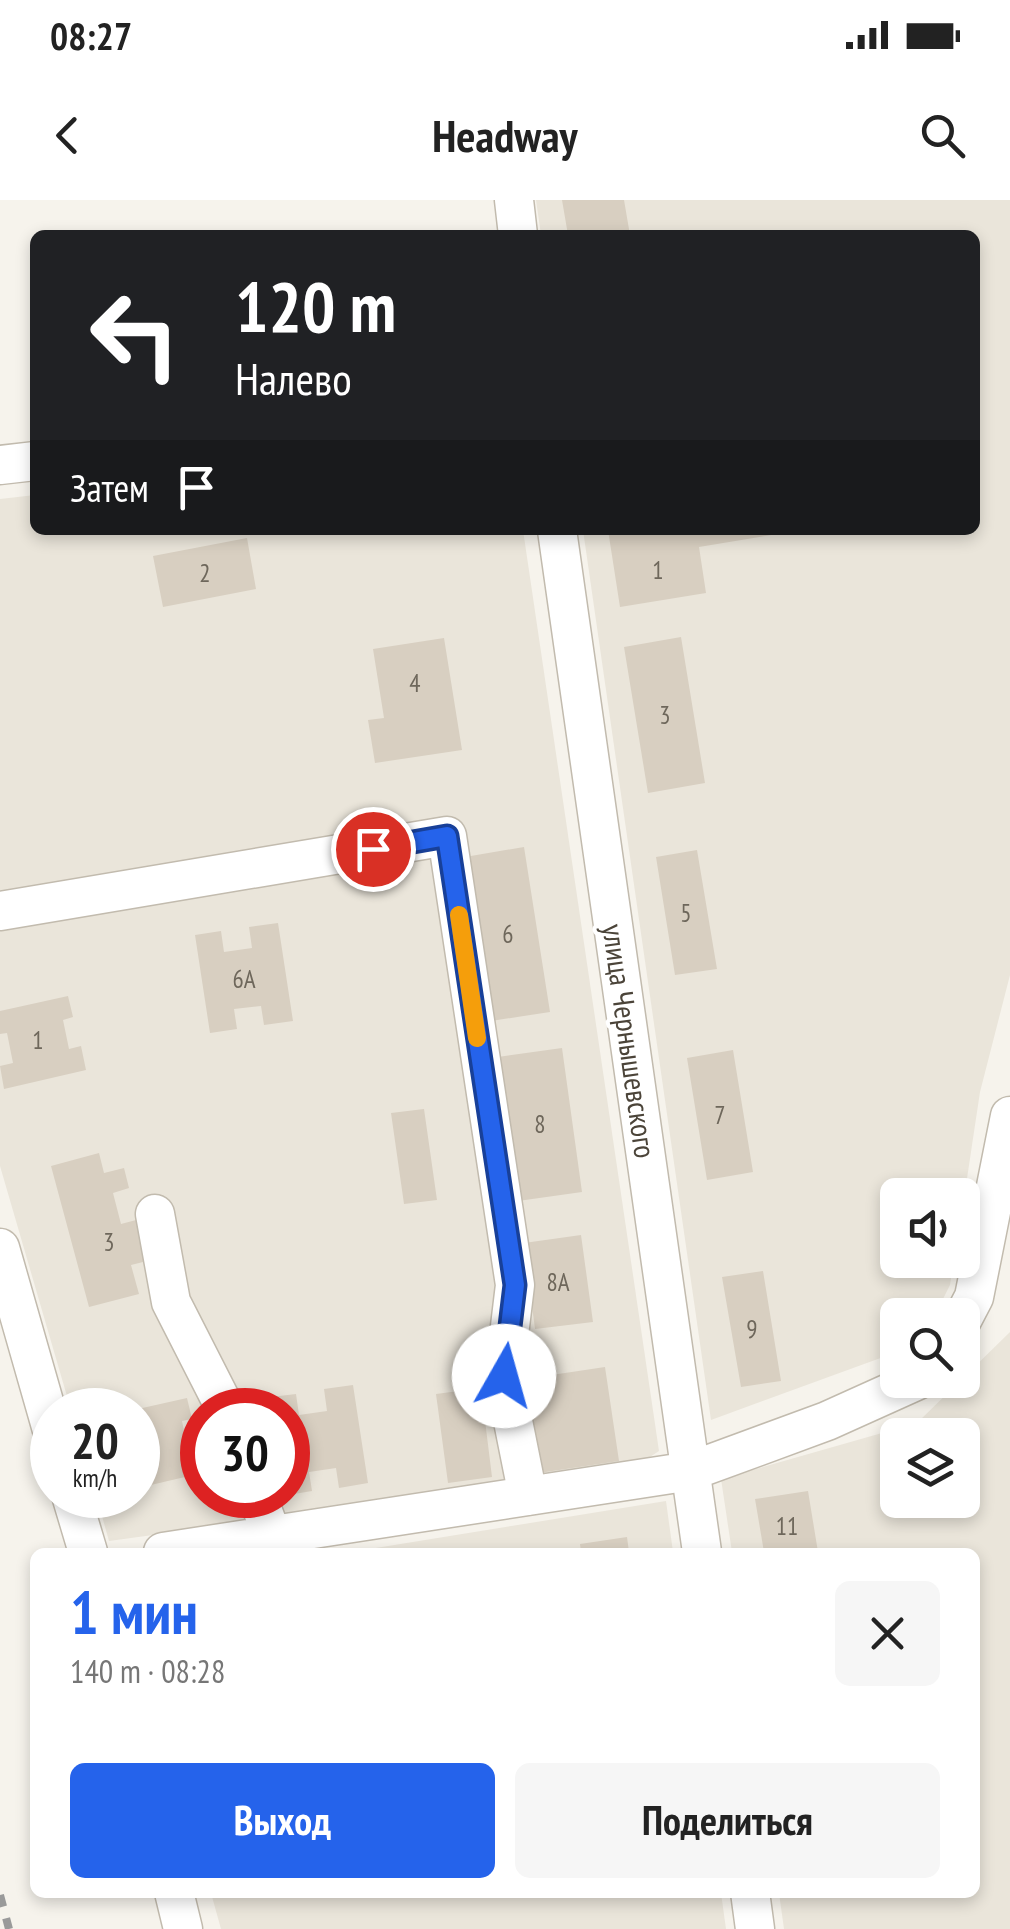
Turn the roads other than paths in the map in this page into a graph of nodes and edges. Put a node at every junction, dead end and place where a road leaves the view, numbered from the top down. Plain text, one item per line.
1 (514, 200) edge
2 (517, 230) edge
3 (30, 462) edge
4 (0, 465) edge
5 (557, 535) edge
6 (0, 912) edge
7 (1010, 1116) edge
8 (155, 1214) dead end
9 (0, 1248) edge
10 (973, 1298) edge
11 (40, 1388) edge
12 (215, 1388) edge
13 (880, 1397) edge
14 (691, 1471) junction
15 (528, 1496) junction
16 (78, 1518) edge
17 (266, 1518) edge
18 (272, 1536) junction
19 (87, 1548) edge
20 (190, 1548) edge
21 (701, 1548) edge
22 (175, 1898) edge
23 (751, 1898) edge
24 (183, 1929) edge
25 (755, 1929) edge

1 - 2 street
3 - 4 street
5 - 14 street, улица Чернышевского
6 - 15 street
7 - 10 street
8 - 12 street
9 - 11 street
13 - 14 street
14 - 15 street
14 - 21 street, улица Чернышевского
15 - 18 street
16 - 19 street
17 - 18 street
18 - 20 street
22 - 24 street
23 - 25 street

